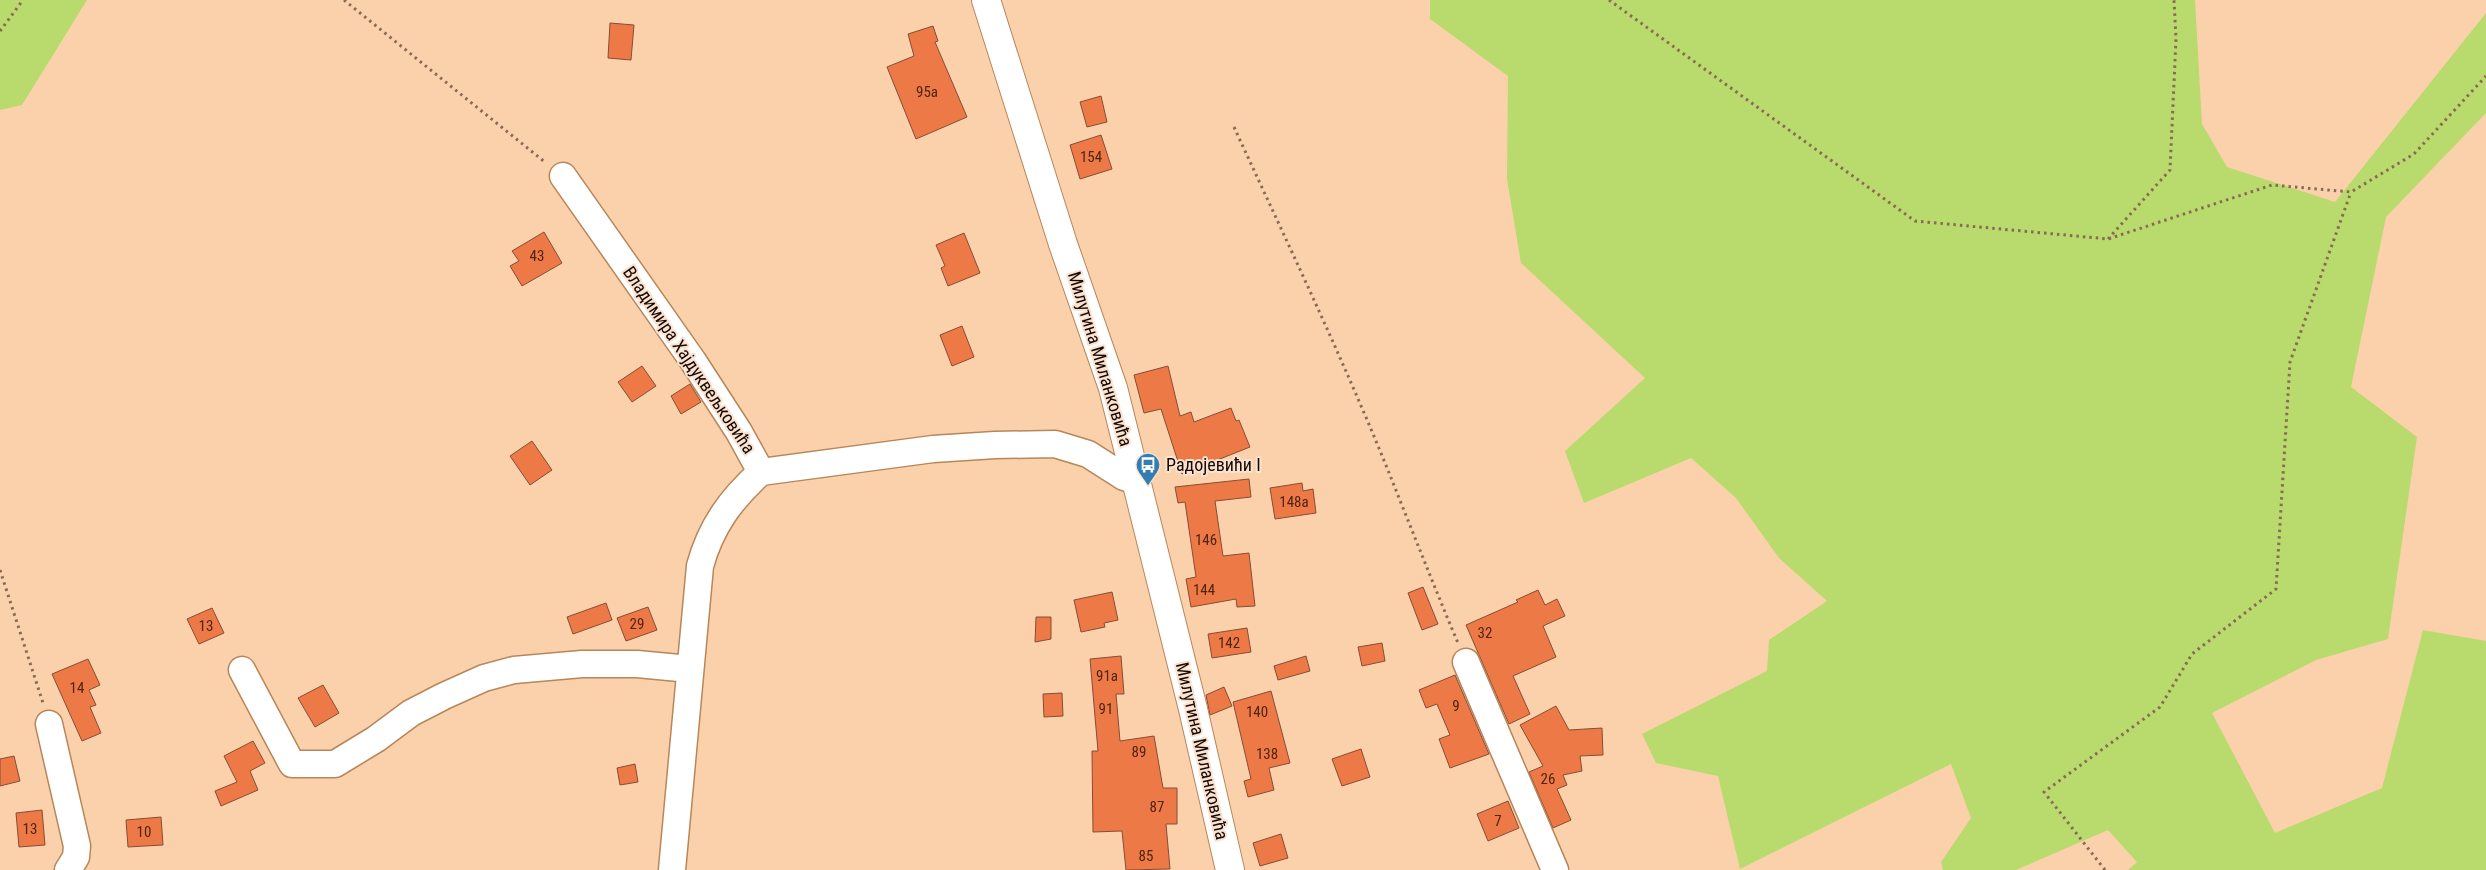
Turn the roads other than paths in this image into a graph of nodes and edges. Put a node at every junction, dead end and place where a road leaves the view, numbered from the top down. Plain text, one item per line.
1 (986, 0) edge
2 (562, 176) road end
3 (761, 472) junction
4 (1136, 481) junction
5 (1466, 662) road end
6 (690, 669) junction
7 (242, 670) dead end
8 (49, 724) road end
9 (68, 870) edge
10 (672, 870) edge
11 (1230, 870) edge
12 (1555, 870) edge

1 - 4 main road, Милутина Миланковића
2 - 3 street, Владимира Хајдуквељковића
3 - 4 street
3 - 6 street, Владимира Хајдуквељковића
4 - 11 main road, Милутина Миланковића
5 - 12 street
6 - 7 street
6 - 10 street, Владимира Хајдуквељковића
8 - 9 street

